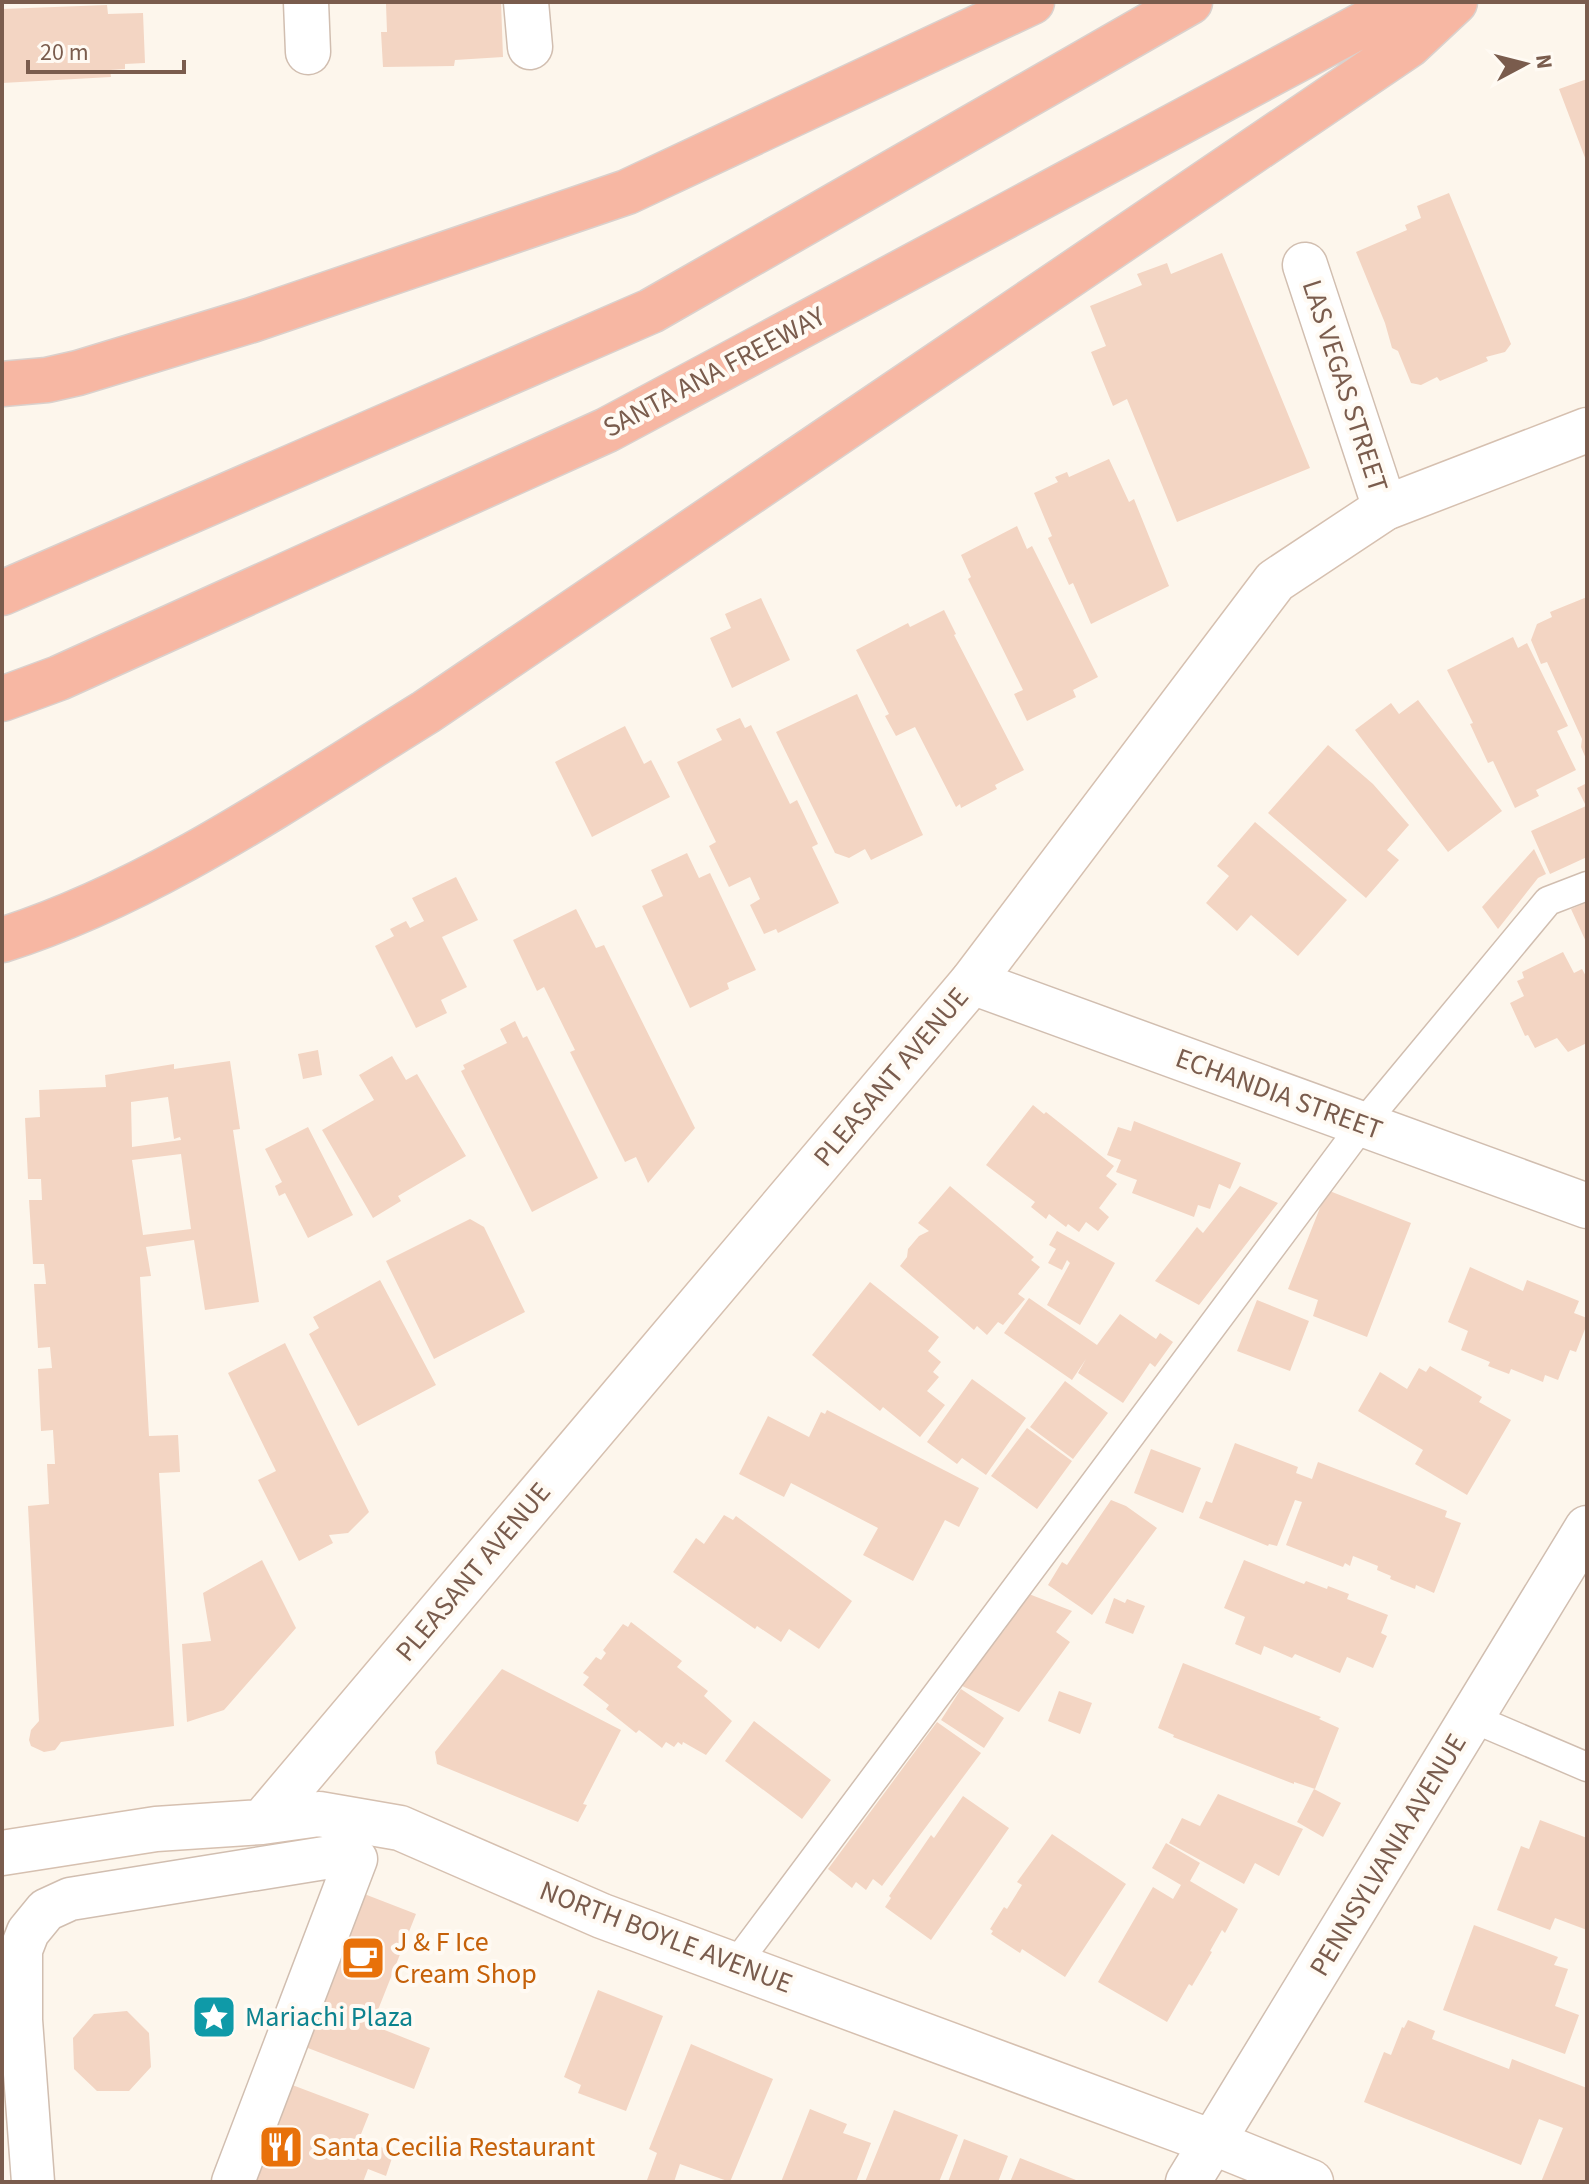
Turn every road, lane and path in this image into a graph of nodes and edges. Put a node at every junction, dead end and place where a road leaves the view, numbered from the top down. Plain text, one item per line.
1 (306, 2) edge
2 (528, 2) edge
3 (1032, 2) edge
4 (1190, 2) edge
5 (1405, 2) edge
6 (1455, 2) edge
7 (530, 47) dead end
8 (308, 52) dead end
9 (1305, 265) dead end
10 (2, 384) edge
11 (1587, 430) edge
12 (1385, 508) junction
13 (18, 586) edge
14 (2, 699) edge
15 (1587, 886) edge
16 (2, 940) edge
17 (972, 982) junction
18 (1363, 1124) junction
19 (1587, 1206) edge
20 (1587, 1528) edge
21 (1472, 1718) junction
22 (1587, 1767) edge
23 (262, 1822) junction
24 (2, 1853) edge
25 (735, 1965) junction
26 (1212, 2142) junction
27 (33, 2182) edge
28 (233, 2182) edge
29 (1188, 2182) edge
30 (1311, 2182) edge

1 - 8 main road
2 - 7 main road
3 - 10 highway
4 - 13 highway
5 - 14 highway, SANTA ANA FREEWAY
6 - 16 highway
9 - 12 main road, LAS VEGAS STREET
11 - 12 main road, PLEASANT AVENUE
12 - 17 main road, PLEASANT AVENUE
15 - 18 lane
17 - 18 main road, ECHANDIA STREET
17 - 23 main road, PLEASANT AVENUE
18 - 19 main road, ECHANDIA STREET
18 - 25 lane
20 - 21 main road, PENNSYLVANIA AVENUE
21 - 22 lane
21 - 26 main road, PENNSYLVANIA AVENUE
23 - 24 main road, NORTH BOYLE AVENUE
23 - 25 main road, NORTH BOYLE AVENUE
25 - 26 main road, NORTH BOYLE AVENUE
26 - 29 main road, PENNSYLVANIA AVENUE
26 - 30 main road, NORTH BOYLE AVENUE
27 - 28 street

